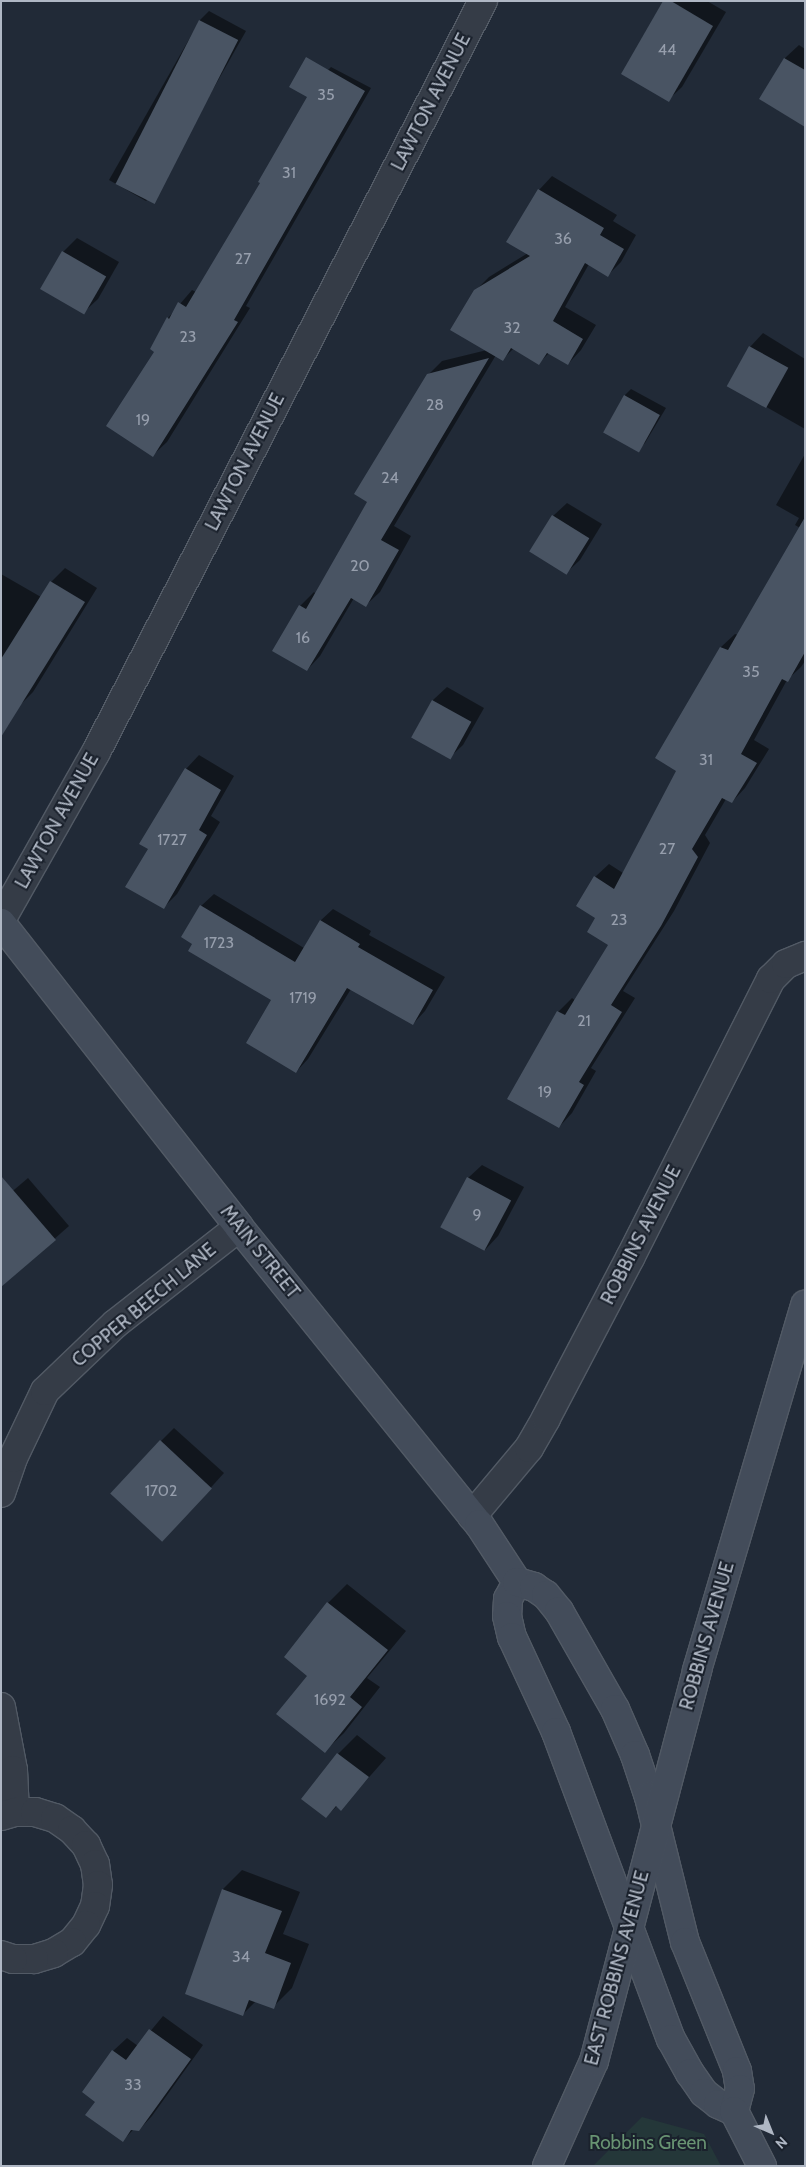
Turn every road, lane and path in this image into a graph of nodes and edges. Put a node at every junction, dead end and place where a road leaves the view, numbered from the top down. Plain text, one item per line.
1 (483, 1) edge
2 (1, 921) edge
3 (805, 956) edge
4 (239, 1227) junction
5 (805, 1306) edge
6 (1, 1493) edge
7 (472, 1516) junction
8 (518, 1582) junction
9 (1, 1707) edge
10 (8, 1814) edge
11 (655, 1823) junction
12 (629, 1926) junction
13 (1, 1955) edge
14 (734, 2111) junction
15 (547, 2166) edge
16 (762, 2166) edge

1 - 2 street, LAWTON AVENUE
2 - 4 main road, MAIN STREET
3 - 7 street, ROBBINS AVENUE
4 - 6 street, COPPER BEECH LANE
4 - 7 main road, MAIN STREET
5 - 11 main road, ROBBINS AVENUE
7 - 8 main road, MAIN STREET
8 - 11 main road
8 - 12 main road
9 - 10 street
10 - 13 street
11 - 12 main road, EAST ROBBINS AVENUE
11 - 14 main road
12 - 14 main road
12 - 15 main road, EAST ROBBINS AVENUE
14 - 16 main road

